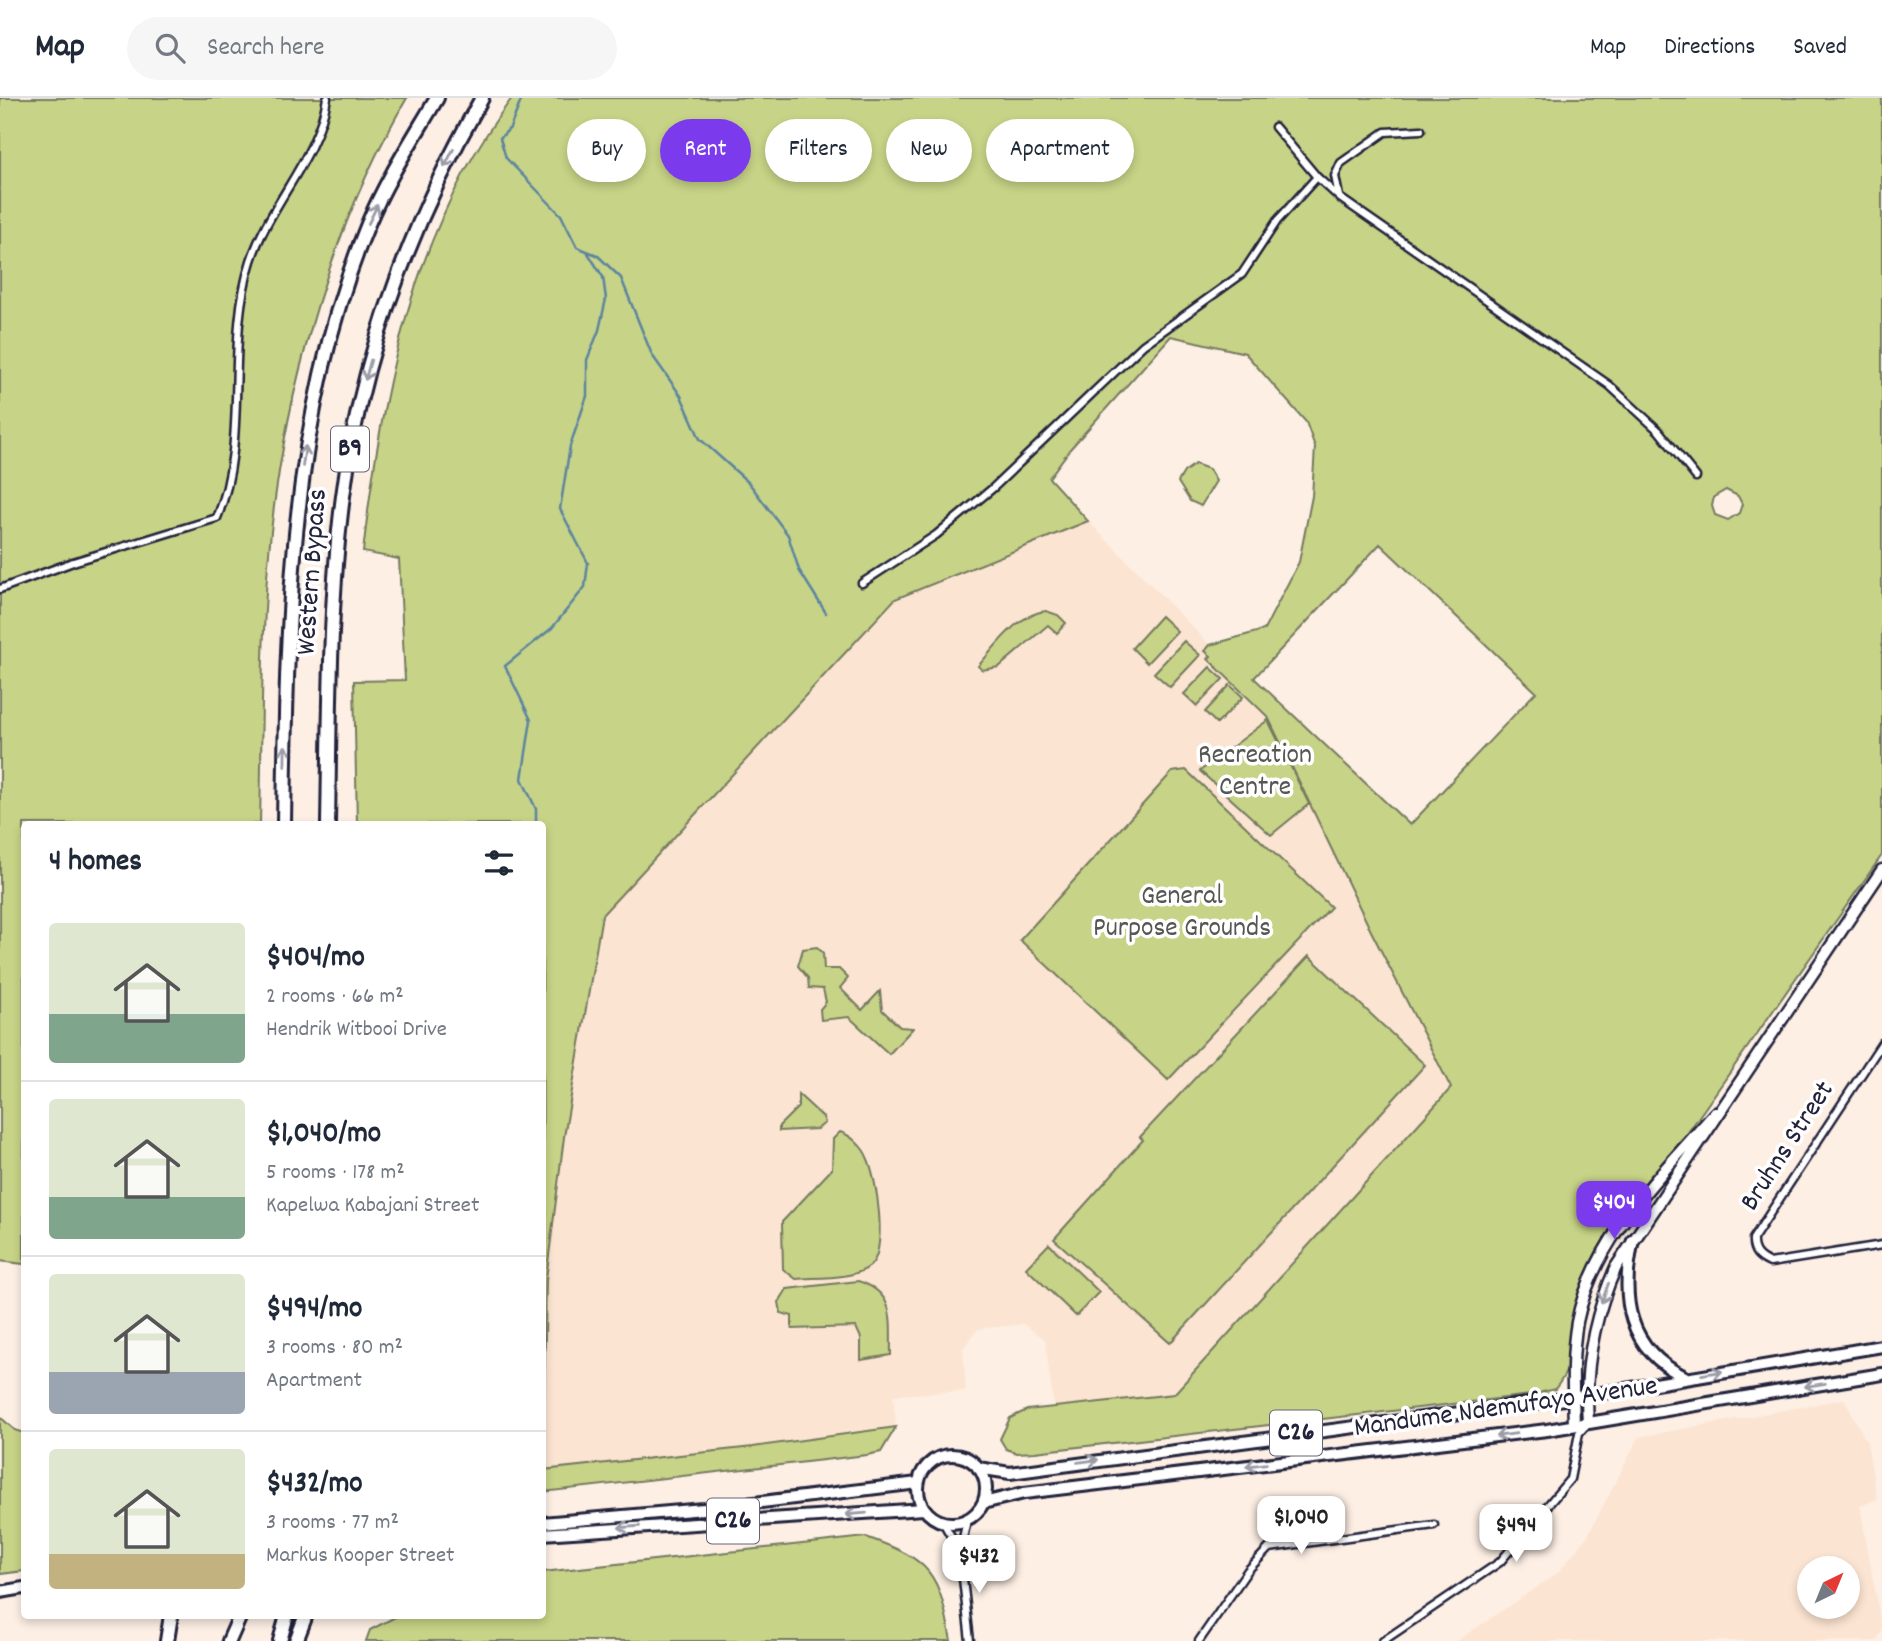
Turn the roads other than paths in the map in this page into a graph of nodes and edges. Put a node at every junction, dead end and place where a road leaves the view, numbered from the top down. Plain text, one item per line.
1 (327, 98) edge
2 (437, 98) edge
3 (482, 98) edge
4 (1275, 127) dead end
5 (1420, 130) dead end
6 (1317, 177) junction
7 (1340, 198) junction
8 (1696, 477) dead end
9 (862, 583) dead end
10 (0, 589) edge
11 (332, 657) junction
12 (284, 821) edge
13 (328, 821) edge
14 (335, 821) edge
15 (1882, 870) edge
16 (1882, 1043) edge
17 (1734, 1091) junction
18 (1633, 1240) junction
19 (1882, 1245) edge
20 (1882, 1346) edge
21 (1882, 1374) edge
22 (1685, 1377) junction
23 (1586, 1396) junction
24 (1572, 1398) junction
25 (1588, 1422) junction
26 (1576, 1429) junction
27 (978, 1468) junction
28 (918, 1483) junction
29 (984, 1503) junction
30 (924, 1509) junction
31 (967, 1520) junction
32 (940, 1521) junction
33 (546, 1523) edge
34 (1434, 1525) dead end
35 (546, 1534) edge
36 (960, 1552) junction
37 (21, 1588) edge
38 (0, 1592) edge
39 (170, 1619) edge
40 (239, 1619) edge
41 (240, 1619) edge
42 (286, 1619) edge
43 (304, 1619) edge
44 (167, 1641) edge
45 (229, 1641) edge
46 (236, 1641) edge
47 (280, 1641) edge
48 (296, 1641) edge
49 (970, 1641) edge
50 (1199, 1641) edge
51 (1383, 1641) edge

1 - 10 street
12 -> 2 highway, Western Bypass / B9
3 -> 11 highway, Western Bypass / B9
4 - 6 street
5 - 7 street
6 - 7 street
6 - 9 street
7 - 8 street
11 - 13 highway, Western Bypass / B9
11 - 14 highway
15 - 17 main road
16 - 19 street, Bruhns Street
17 - 18 main road
17 - 24 main road
18 - 22 main road
18 -> 23 main road
22 -> 20 main road, Mandume Ndemufayo Avenue / C26
21 -> 25 main road, Mandume Ndemufayo Avenue / C26
22 - 23 main road, Mandume Ndemufayo Avenue / C26
23 - 24 main road, Mandume Ndemufayo Avenue / C26
23 - 25 main road
24 - 26 main road
27 -> 24 main road, Mandume Ndemufayo Avenue / C26
25 - 26 main road, Mandume Ndemufayo Avenue / C26
26 -> 29 main road, Mandume Ndemufayo Avenue / C26
26 - 51 street
27 - 28 main road, Mandume Ndemufayo Avenue / C26
27 - 29 main road
28 - 30 main road
28 - 33 main road, C26
29 - 31 main road
30 - 32 main road
30 -> 35 main road, C26
31 - 32 main road
31 - 36 street
32 - 36 street
34 - 50 street
36 - 49 street
37 - 38 main road
39 - 44 highway
40 - 45 highway
41 - 46 highway
42 - 47 highway
43 - 48 highway

